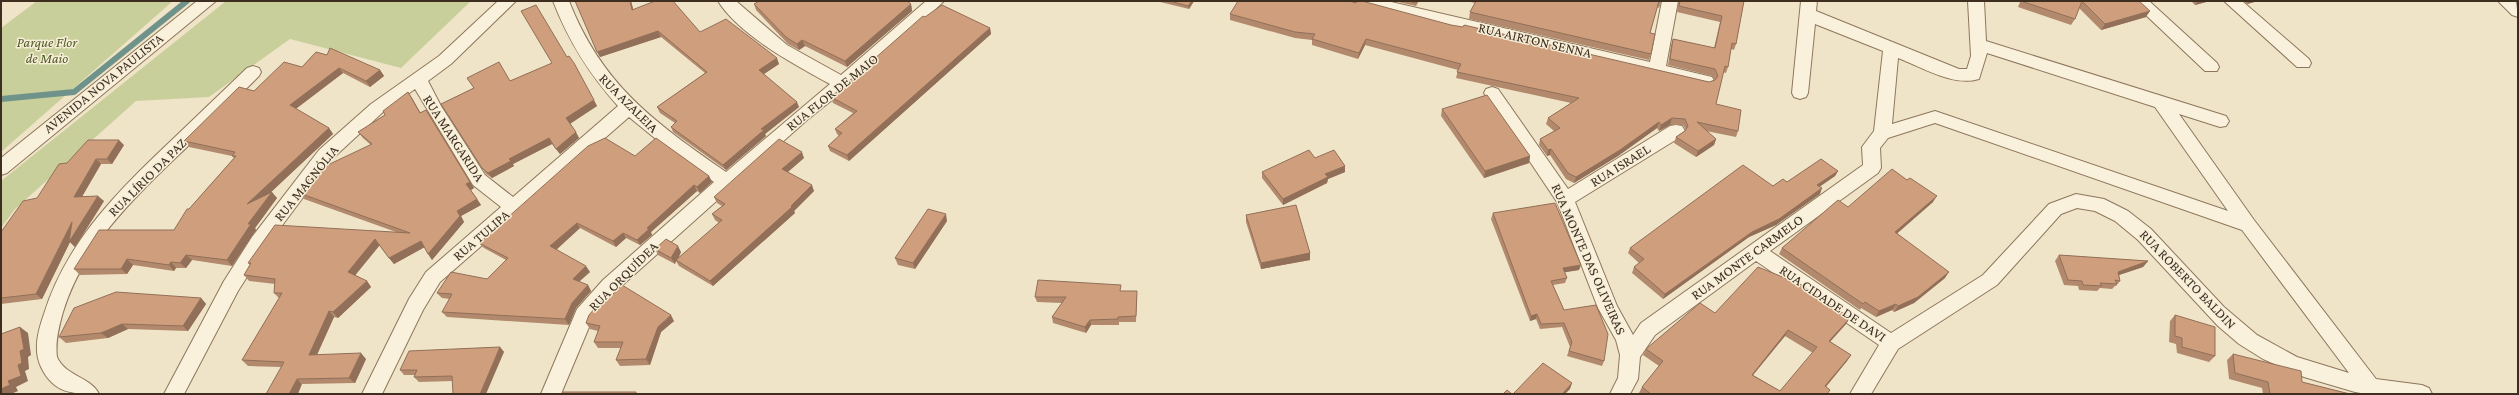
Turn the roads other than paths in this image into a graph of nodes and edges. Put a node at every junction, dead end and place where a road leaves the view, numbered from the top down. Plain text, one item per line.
1 (208, 1) edge
2 (508, 1) edge
3 (561, 1) edge
4 (726, 1) edge
5 (936, 1) edge
6 (1363, 1) edge
7 (1670, 1) edge
8 (1976, 1) edge
9 (2139, 1) edge
10 (2232, 1) edge
11 (2506, 1) edge
12 (1808, 8) edge
13 (2518, 11) edge
14 (1978, 44) junction
15 (1891, 49) junction
16 (2303, 63) dead end
17 (2211, 67) dead end
18 (1657, 68) junction
19 (253, 72) dead end
20 (418, 80) junction
21 (1706, 81) edge
22 (843, 84) junction
23 (1492, 93) dead end
24 (1800, 93) dead end
25 (2160, 101) junction
26 (628, 107) junction
27 (2220, 121) dead end
28 (1676, 131) dead end
29 (1882, 133) junction
30 (1, 168) edge
31 (726, 181) junction
32 (1565, 199) junction
33 (513, 206) junction
34 (2248, 225) junction
35 (1755, 251) junction
36 (1891, 343) junction
37 (1630, 354) junction
38 (2371, 387) junction
39 (89, 394) edge
40 (174, 394) edge
41 (372, 394) edge
42 (551, 394) edge
43 (1620, 394) edge
44 (1860, 394) edge
45 (2422, 394) edge

1 - 30 street, AVENIDA NOVA PAULISTA
2 - 20 street, RUA MAGNÓLIA
3 - 26 street, RUA AZALEIA
4 - 22 street
5 - 22 street, RUA FLOR DE MAIO
6 - 18 street, RUA AIRTON SENNA
7 - 18 street
8 - 14 street
9 - 17 street
10 - 16 street
11 - 13 street
12 - 15 street
12 - 24 street
14 - 15 street
14 - 25 street
15 - 29 street
18 - 21 street, RUA AIRTON SENNA
19 - 39 street, RUA LÍRIO DA PAZ
20 - 33 street, RUA MARGARIDA
20 - 40 street, RUA MAGNÓLIA
22 - 31 street, RUA FLOR DE MAIO
23 - 32 street, RUA MONTE DAS OLIVEIRAS
25 - 27 street
25 - 34 street
26 - 31 street, RUA AZALEIA
26 - 33 street, RUA TULIPA
28 - 32 street, RUA ISRAEL
29 - 34 street
29 - 35 street, RUA MONTE CARMELO
31 - 42 street, RUA ORQUÍDEA
32 - 37 street, RUA MONTE DAS OLIVEIRAS
33 - 41 street, RUA TULIPA
34 - 38 street
35 - 36 street, RUA CIDADE DE DAVI
35 - 37 street, RUA MONTE CARMELO
36 - 38 street, RUA ROBERTO BALDIN
36 - 44 street, RUA ROBERTO BALDIN
37 - 43 street, RUA MONTE DAS OLIVEIRAS
38 - 45 street, RUA ROBERTO BALDIN

